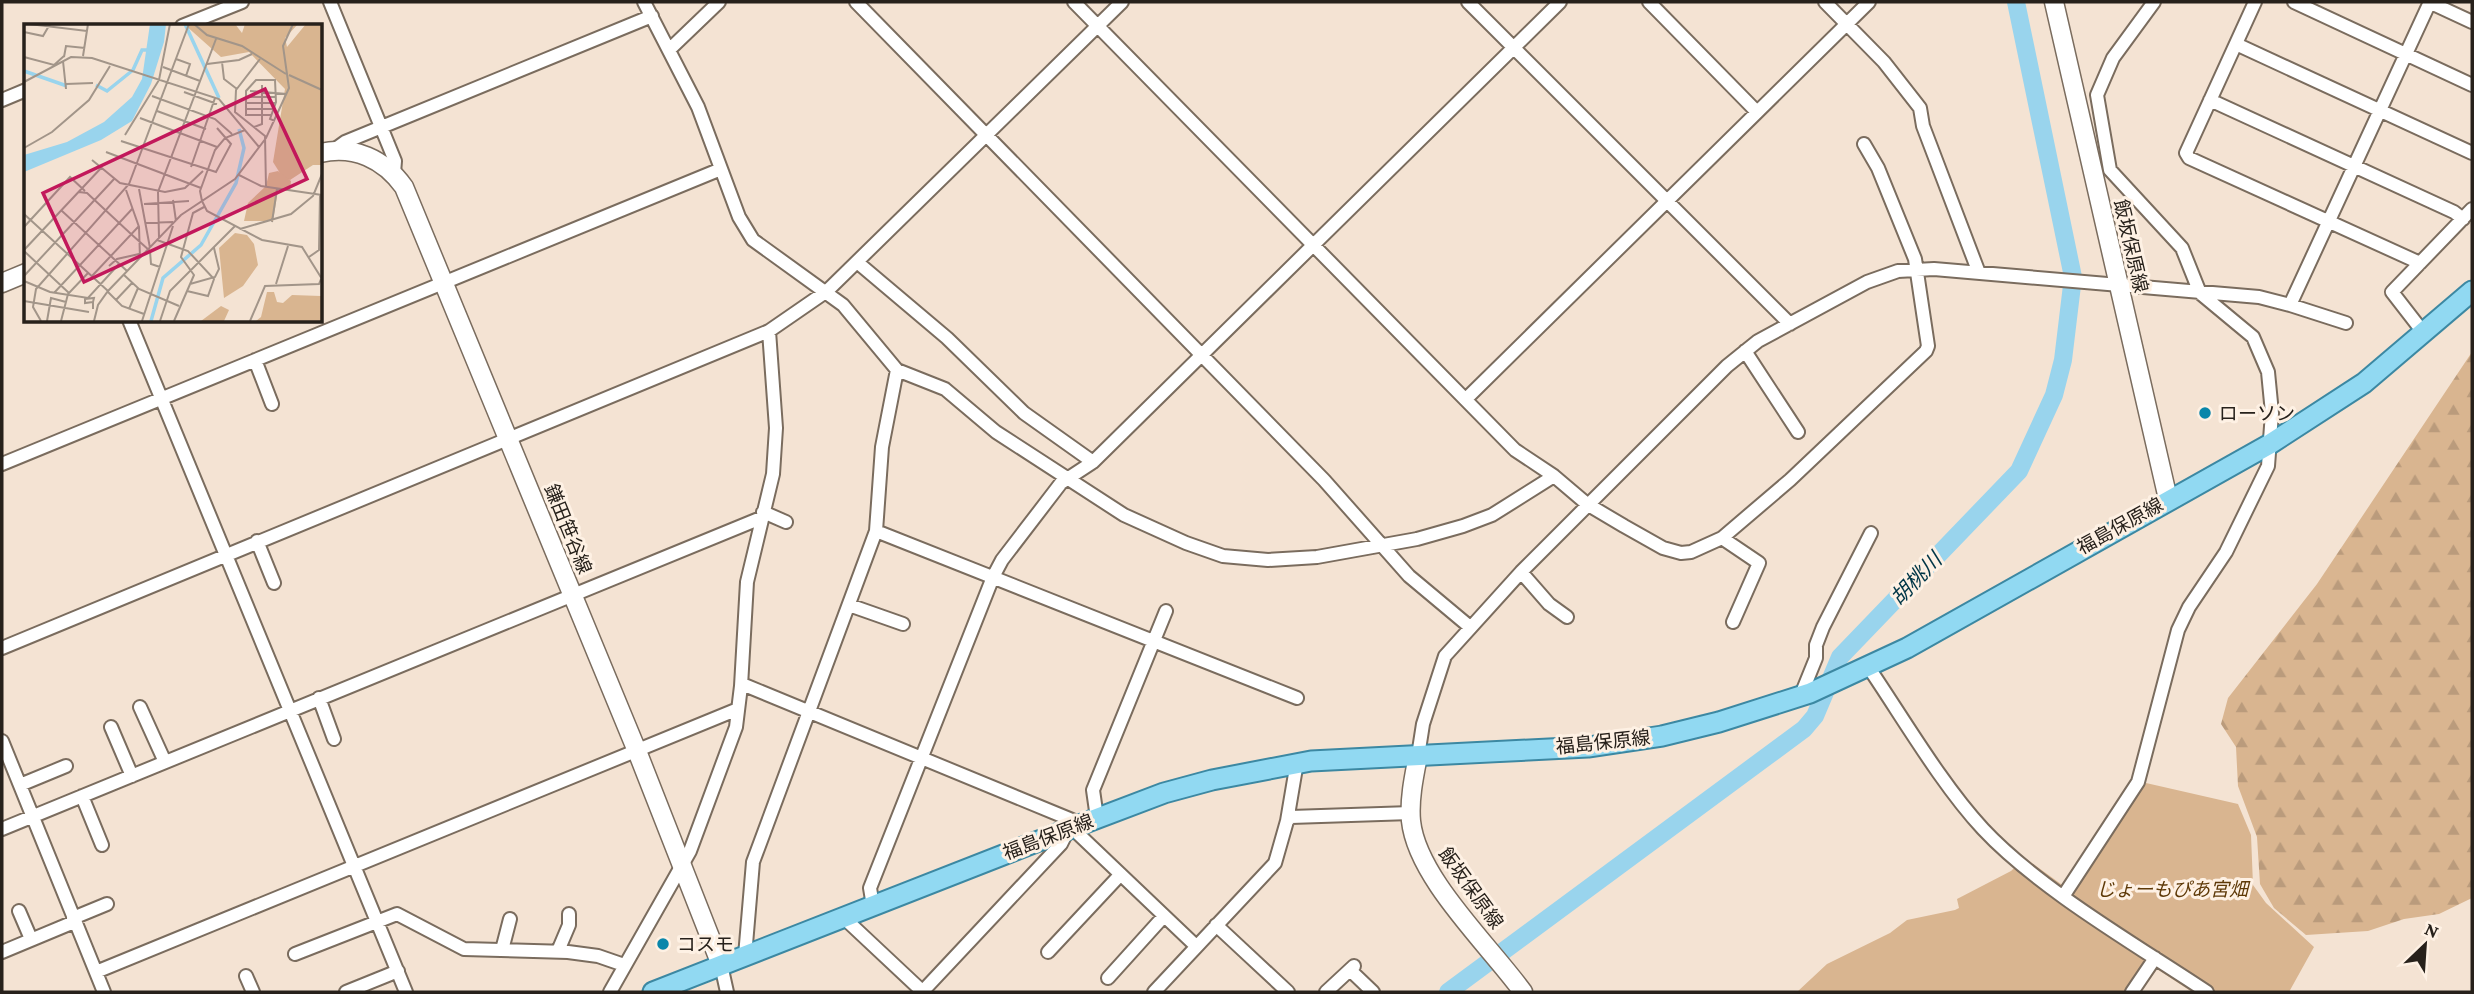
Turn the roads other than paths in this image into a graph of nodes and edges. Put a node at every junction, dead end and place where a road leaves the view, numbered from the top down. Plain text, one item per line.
1 (242, 2) edge
2 (330, 2) edge
3 (644, 2) edge
4 (719, 2) edge
5 (856, 2) edge
6 (1074, 2) edge
7 (1122, 2) edge
8 (1468, 2) edge
9 (1560, 2) edge
10 (1649, 2) edge
11 (1825, 2) edge
12 (1869, 2) edge
13 (2054, 2) edge
14 (2154, 2) edge
15 (2255, 2) edge
16 (2294, 2) edge
17 (2430, 2) edge
18 (652, 16) junction
19 (2472, 22) edge
20 (187, 24) edge
21 (1847, 24) junction
22 (1098, 26) junction
23 (2236, 44) junction
24 (1514, 48) junction
25 (670, 49) junction
26 (2406, 55) junction
27 (2472, 85) edge
28 (2099, 90) junction
29 (24, 91) edge
30 (2076, 96) junction
31 (2, 100) edge
32 (2210, 100) junction
33 (2380, 110) junction
34 (1757, 112) junction
35 (381, 127) junction
36 (987, 134) junction
37 (1864, 144) dead end
38 (327, 151) edge
39 (2472, 153) edge
40 (2354, 166) junction
41 (721, 169) junction
42 (394, 173) junction
43 (1666, 201) junction
44 (2468, 214) edge
45 (2329, 222) junction
46 (1313, 245) junction
47 (857, 262) junction
48 (2420, 263) junction
49 (1918, 268) junction
50 (1979, 273) junction
51 (24, 274) edge
52 (2, 283) edge
53 (445, 283) junction
54 (2119, 285) junction
55 (827, 291) junction
56 (2472, 291) edge
57 (2200, 293) junction
58 (2290, 305) junction
59 (130, 322) edge
60 (2346, 323) dead end
61 (1790, 324) junction
62 (769, 331) junction
63 (2423, 332) junction
64 (1745, 351) junction
65 (1203, 355) junction
66 (255, 360) junction
67 (897, 370) junction
68 (162, 398) junction
69 (1467, 398) junction
70 (272, 404) dead end
71 (1798, 432) dead end
72 (508, 440) junction
73 (2270, 444) junction
74 (1093, 462) junction
75 (2, 464) edge
76 (1554, 476) junction
77 (1068, 478) junction
78 (2168, 499) junction
79 (1587, 504) junction
80 (762, 515) junction
81 (786, 522) dead end
82 (876, 531) junction
83 (1871, 533) dead end
84 (1722, 538) junction
85 (257, 541) junction
86 (1378, 544) junction
87 (224, 554) junction
88 (1521, 572) junction
89 (993, 577) junction
90 (274, 583) dead end
91 (573, 595) junction
92 (849, 605) junction
93 (1166, 611) dead end
94 (1567, 617) dead end
95 (1733, 622) dead end
96 (904, 624) dead end
97 (1471, 627) junction
98 (1153, 641) junction
99 (2, 648) edge
100 (1869, 668) junction
101 (742, 684) junction
102 (1805, 694) junction
103 (319, 698) junction
104 (1297, 698) dead end
105 (140, 706) dead end
106 (738, 709) junction
107 (289, 711) junction
108 (809, 712) junction
109 (111, 727) dead end
110 (334, 739) dead end
111 (2, 741) edge
112 (637, 751) junction
113 (1418, 755) junction
114 (922, 757) junction
115 (164, 762) junction
116 (1297, 762) junction
117 (66, 766) dead end
118 (132, 776) junction
119 (20, 785) junction
120 (82, 796) junction
121 (1411, 813) junction
122 (33, 817) junction
123 (1097, 818) junction
124 (1287, 821) junction
125 (1072, 828) junction
126 (2, 830) edge
127 (102, 845) dead end
128 (683, 863) junction
129 (354, 866) junction
130 (1120, 875) junction
131 (2064, 895) junction
132 (107, 904) dead end
133 (873, 906) junction
134 (19, 911) dead end
135 (569, 914) dead end
136 (1164, 916) junction
137 (843, 917) junction
138 (510, 919) dead end
139 (74, 920) junction
140 (376, 920) junction
141 (1216, 925) junction
142 (31, 939) junction
143 (1196, 946) junction
144 (502, 950) junction
145 (2, 951) edge
146 (558, 951) junction
147 (1048, 952) dead end
148 (295, 954) dead end
149 (745, 956) junction
150 (2155, 958) junction
151 (624, 965) junction
152 (721, 965) junction
153 (397, 971) junction
154 (96, 972) junction
155 (246, 976) dead end
156 (1108, 978) dead end
157 (1159, 990) edge
158 (104, 992) edge
159 (253, 992) edge
160 (346, 992) edge
161 (406, 992) edge
162 (610, 992) edge
163 (653, 992) edge
164 (727, 992) edge
165 (923, 992) edge
166 (1288, 992) edge
167 (1326, 992) edge
168 (1374, 992) edge
169 (1523, 992) edge
170 (2132, 992) edge
171 (2207, 992) edge

1 - 20 street
2 - 35 street
3 - 18 street
4 - 25 street
5 - 36 street
6 - 22 street
7 - 22 street
8 - 24 street
9 - 24 street
10 - 34 street
11 - 21 street
12 - 21 street
13 - 30 street, 飯坂保原線
14 - 28 street
15 - 23 street
16 - 26 street
17 - 19 street
17 - 26 street
18 - 25 street
18 - 35 street
21 - 34 street
21 - 50 street
22 - 36 street
22 - 46 street
23 - 32 street
23 - 33 street
24 - 43 street
24 - 46 street
25 - 41 street
26 - 27 street
26 - 33 street
28 - 30 street
28 - 57 street
29 - 31 street
30 - 54 street, 飯坂保原線
32 - 40 street
32 - 45 street
33 - 39 street
33 - 40 street
34 - 43 street
35 - 38 street
35 - 42 street
36 - 47 street
36 - 65 street
37 - 49 street
38 - 42 street
40 - 44 street
40 - 45 street
41 - 53 street
41 - 55 street
42 - 53 street, 鎌田笹谷線
43 - 61 street
43 - 69 street
44 - 48 street
45 - 48 street
45 - 58 street
46 - 65 street
46 - 69 street
47 - 55 street
47 - 74 street
48 - 63 street
49 - 50 street
49 - 61 street
49 - 84 street
50 - 54 street
51 - 52 street
53 - 66 street
53 - 72 street, 鎌田笹谷線
54 - 57 street
54 - 78 street, 飯坂保原線
55 - 62 street
55 - 67 street
56 - 63 main road, 福島保原線
57 - 58 street
57 - 73 street
58 - 60 street
59 - 68 street
61 - 64 street
62 - 72 street
62 - 80 street
63 - 73 main road, 福島保原線
64 - 71 street
64 - 79 street
65 - 74 street
65 - 86 street
66 - 68 street
66 - 70 street
67 - 77 street
67 - 82 street
68 - 75 street
68 - 87 street
69 - 76 street
72 - 85 street
72 - 91 street, 鎌田笹谷線
73 - 78 main road, 福島保原線
73 - 131 street
74 - 77 street
76 - 79 street
76 - 86 street
77 - 86 street
77 - 89 street
78 - 100 main road, 福島保原線
79 - 84 street
79 - 88 street
80 - 81 street
80 - 91 street
80 - 101 street
82 - 89 street
82 - 92 street
83 - 102 street
84 - 95 street
85 - 87 street
85 - 90 street
86 - 97 street
87 - 99 street
87 - 107 street
88 - 94 street
88 - 97 street
89 - 98 street
89 - 114 street
91 - 103 street
91 - 112 street, 鎌田笹谷線
92 - 96 street
92 - 108 street
93 - 98 street
97 - 113 street
98 - 104 street
98 - 123 street
100 - 102 main road, 福島保原線
100 - 131 street
101 - 106 street
101 - 108 street
102 - 113 main road, 福島保原線
103 - 107 street
103 - 110 street
105 - 115 street
106 - 112 street
106 - 128 street
107 - 115 street
107 - 129 street
108 - 114 street
108 - 149 street
109 - 118 street
111 - 119 street
112 - 128 street, 鎌田笹谷線
112 - 129 street
113 - 116 main road, 福島保原線
113 - 121 street, 飯坂保原線
114 - 125 street
114 - 133 street
115 - 118 street
116 - 123 main road, 福島保原線
116 - 124 street
117 - 119 street
118 - 120 street
119 - 122 street
120 - 122 street
120 - 127 street
121 - 124 street
121 - 169 street, 飯坂保原線
122 - 126 street
122 - 139 street
123 - 125 main road, 福島保原線
124 - 141 street
125 - 130 street
125 - 133 main road, 福島保原線
125 - 165 street
128 - 151 street
128 - 152 street, 鎌田笹谷線
129 - 140 street
129 - 154 street
130 - 136 street
130 - 147 street
131 - 150 street
132 - 139 street
133 - 137 main road, 福島保原線
134 - 142 street
135 - 146 street
136 - 143 street
136 - 156 street
137 - 149 main road, 福島保原線
137 - 165 street
138 - 144 street
139 - 142 street
139 - 154 street
140 - 144 street
140 - 148 street
140 - 153 street
141 - 143 street
141 - 166 street
142 - 145 street
143 - 157 street
144 - 146 street
146 - 151 street
149 - 152 main road, 福島保原線
150 - 170 street
150 - 171 street
151 - 162 street
152 - 163 main road, 福島保原線
152 - 164 street
153 - 160 street
153 - 161 street
154 - 158 street
155 - 159 street
167 - 168 street

